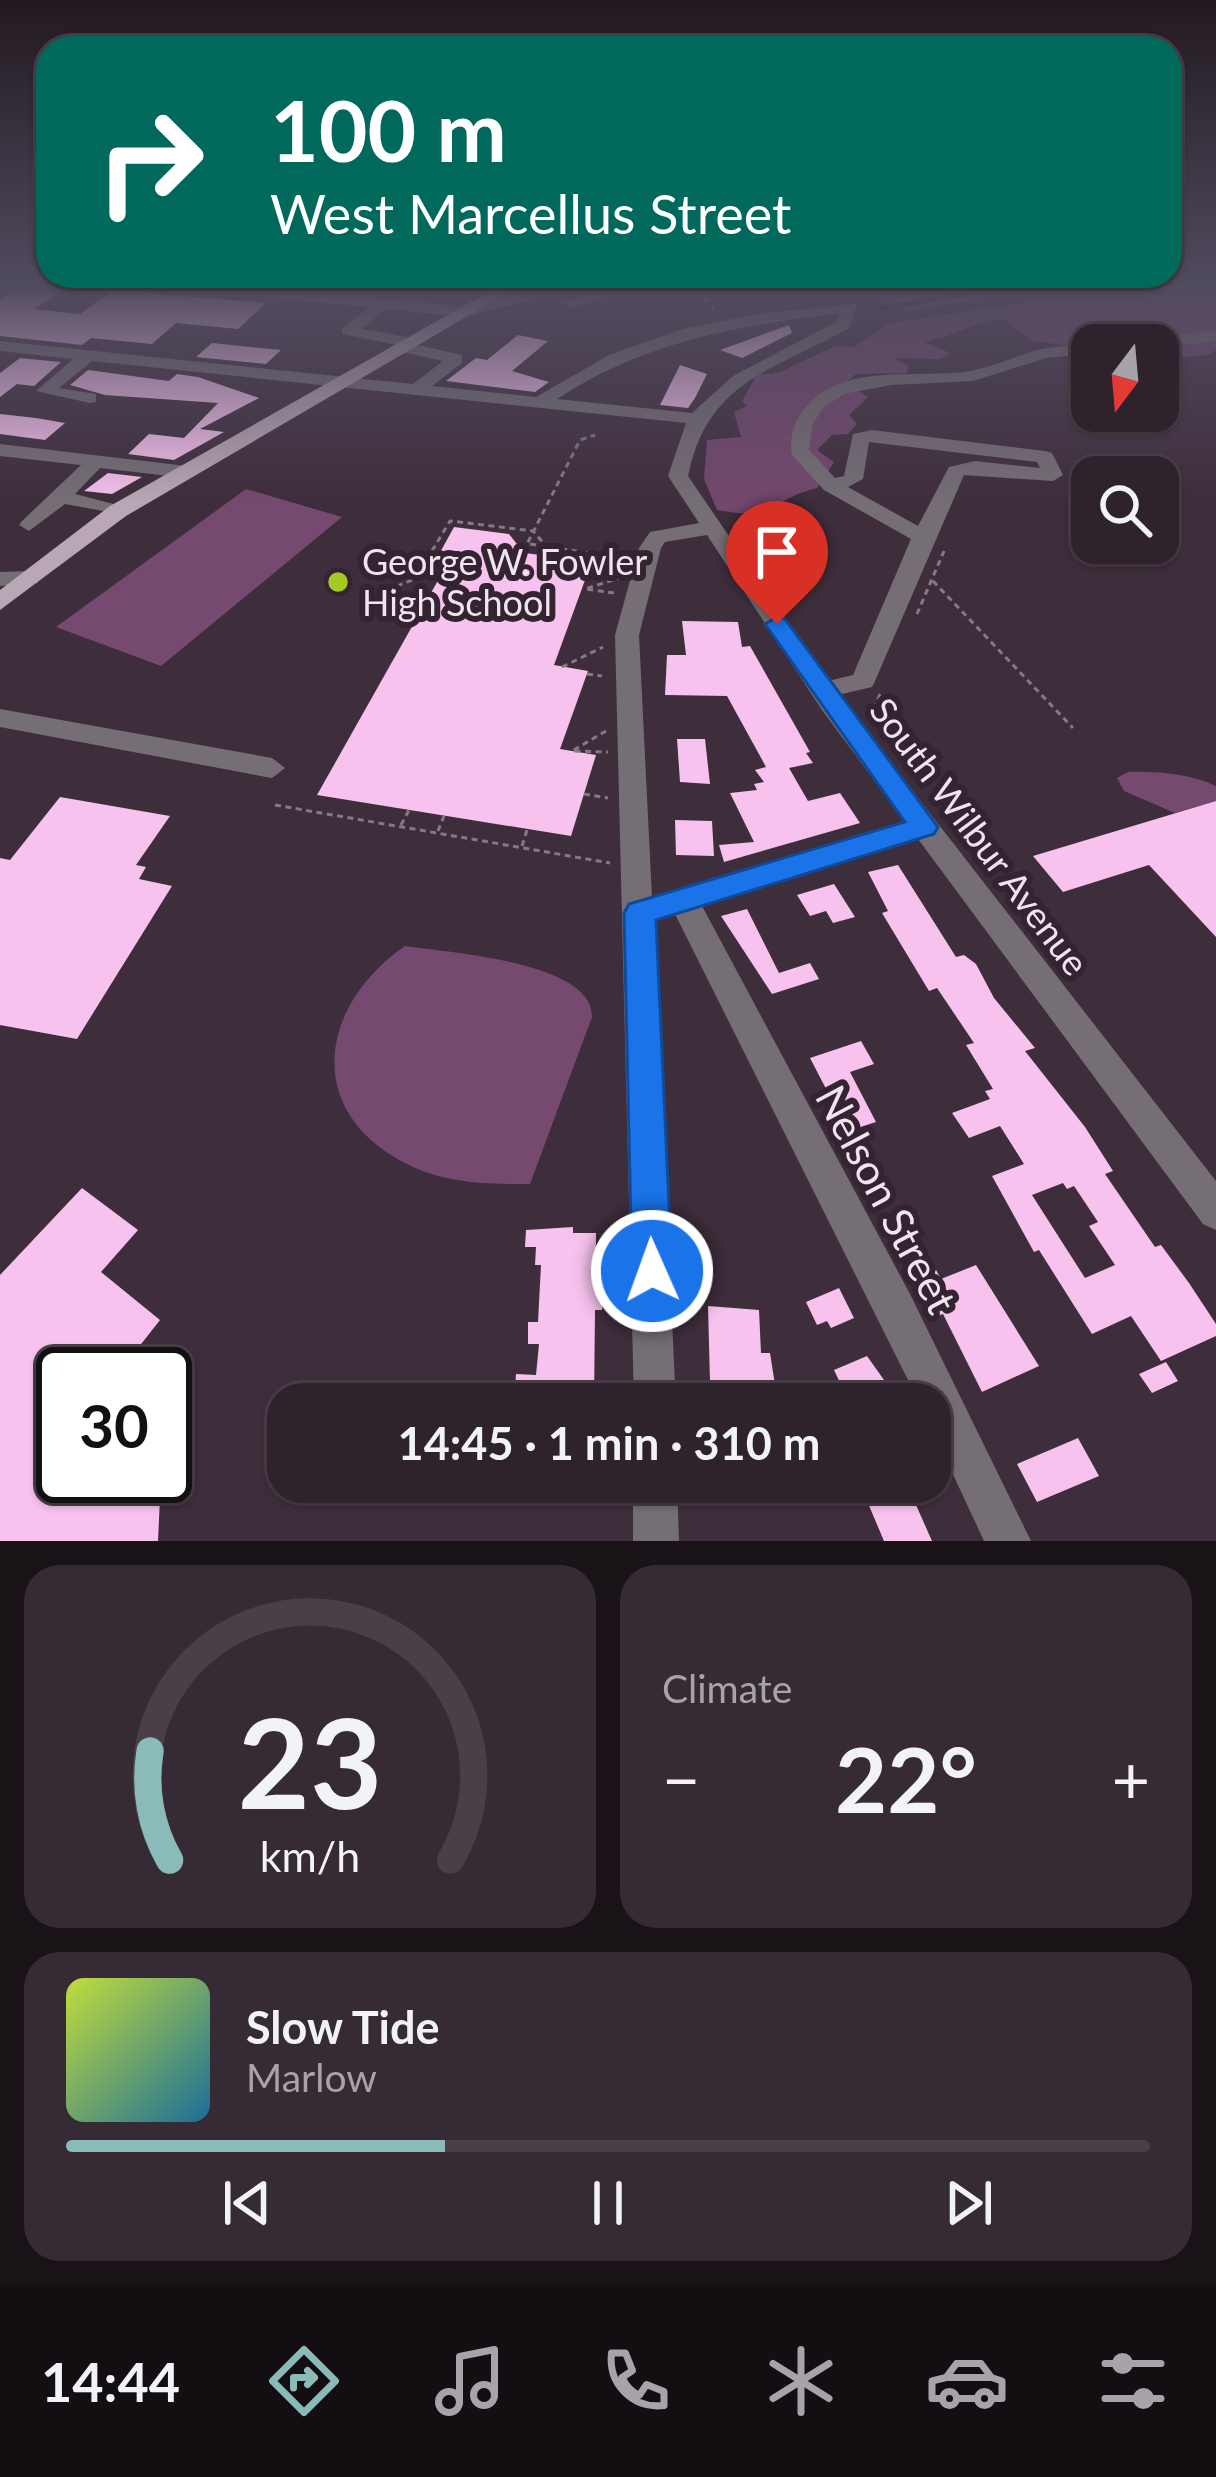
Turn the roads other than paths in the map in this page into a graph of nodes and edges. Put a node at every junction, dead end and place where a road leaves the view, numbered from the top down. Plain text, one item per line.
1 (80, 362) edge
2 (145, 362) edge
3 (378, 362) edge
4 (452, 362) edge
5 (602, 362) edge
6 (767, 362) edge
7 (1016, 362) edge
8 (342, 382) junction
9 (416, 390) junction
10 (90, 398) dead end
11 (538, 403) junction
12 (696, 419) junction
13 (0, 450) edge
14 (96, 460) junction
15 (187, 472) junction
16 (831, 486) junction
17 (61, 497) junction
18 (118, 511) junction
19 (29, 525) dead end
20 (709, 528) junction
21 (923, 537) junction
22 (30, 578) junction
23 (0, 579) edge
24 (0, 602) edge
25 (822, 689) junction
26 (0, 718) edge
27 (272, 768) dead end
28 (924, 827) junction
29 (683, 900) junction
30 (640, 913) junction
31 (1216, 1210) edge
32 (654, 1383) edge
33 (656, 1503) edge
34 (656, 1541) edge
35 (1008, 1541) edge

1 - 10 street
2 - 8 street
3 - 8 main road
4 - 9 street
5 - 11 street
6 - 12 street, South Wilbur Avenue
7 - 16 street
8 - 9 street
8 - 15 main road
9 - 11 street
11 - 12 street
12 - 20 street, South Wilbur Avenue
13 - 14 street
14 - 15 street
14 - 17 street
15 - 18 main road
16 - 21 street
16 - 21 street
17 - 18 street
17 - 19 street
18 - 22 main road
20 - 25 street, South Wilbur Avenue
20 - 30 street
21 - 25 street
22 - 23 street
22 - 24 main road
25 - 28 street, South Wilbur Avenue
26 - 27 street
28 - 29 street
28 - 31 street, South Wilbur Avenue
29 - 30 street
29 - 35 street, Nelson Street
30 - 32 street
33 - 34 street

